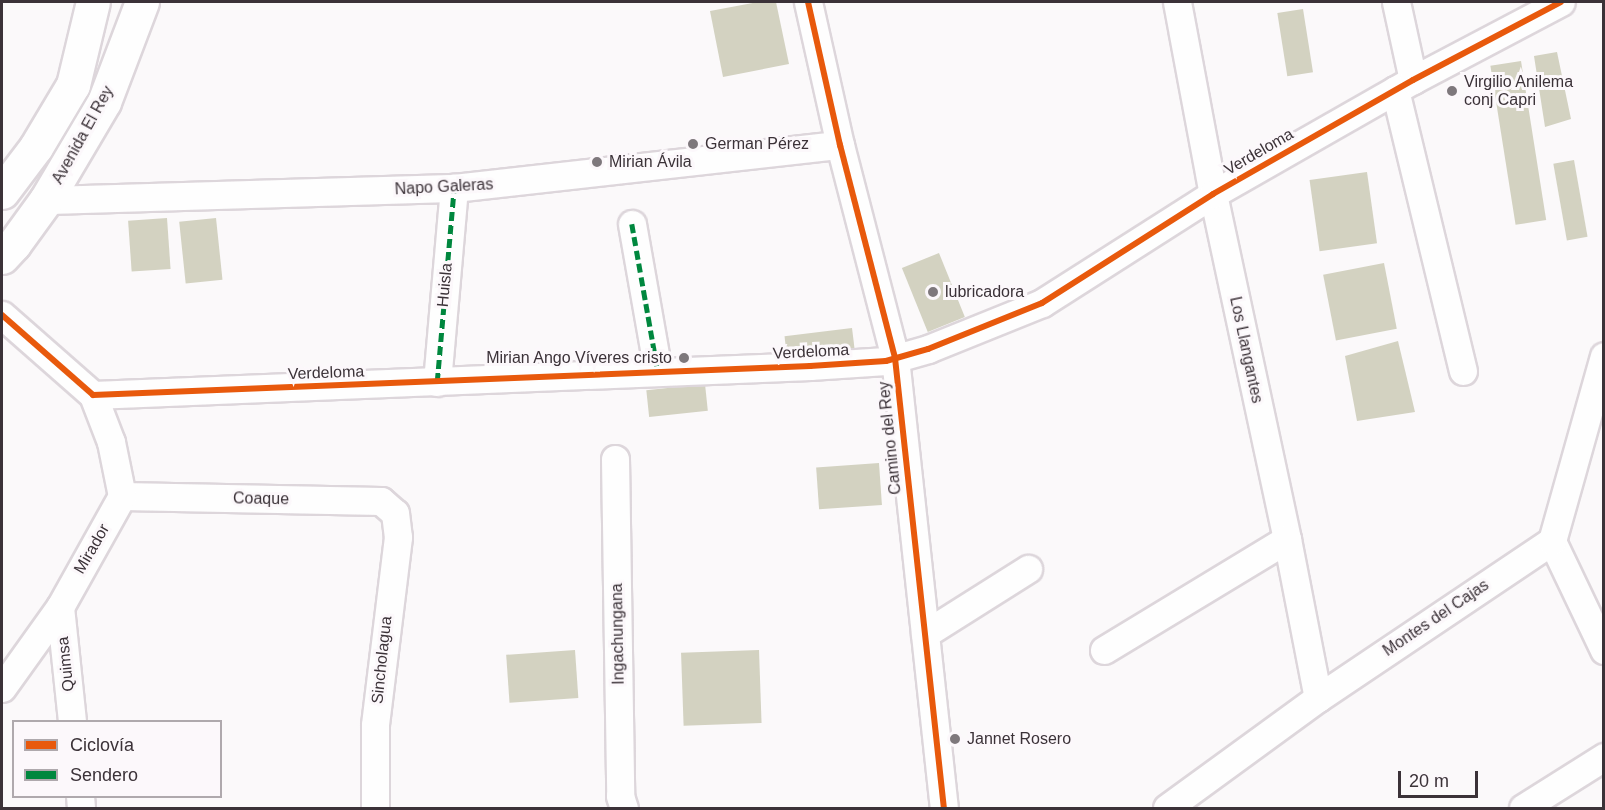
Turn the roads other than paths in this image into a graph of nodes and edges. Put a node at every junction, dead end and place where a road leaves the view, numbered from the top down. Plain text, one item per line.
1 (93, 2) edge
2 (142, 2) edge
3 (808, 2) edge
4 (1177, 2) edge
5 (1396, 2) edge
6 (1562, 2) edge
7 (1404, 85) junction
8 (840, 145) junction
9 (454, 188) junction
10 (2, 192) edge
11 (1213, 194) junction
12 (45, 200) junction
13 (632, 224) dead end
14 (2, 256) edge
15 (2, 315) edge
16 (1604, 356) edge
17 (896, 358) junction
18 (1463, 370) dead end
19 (658, 371) junction
20 (436, 382) junction
21 (93, 395) junction
22 (615, 459) dead end
23 (122, 496) junction
24 (395, 513) joint
25 (1287, 538) junction
26 (1552, 541) junction
27 (1028, 568) dead end
28 (60, 607) junction
29 (925, 634) junction
30 (1104, 650) dead end
31 (1604, 650) edge
32 (2, 688) edge
33 (1318, 698) junction
34 (72, 720) edge
35 (1604, 757) edge
36 (375, 808) edge
37 (624, 808) edge
38 (944, 808) edge
39 (1167, 808) edge
40 (1523, 808) edge

1 - 10 main road, Avenida El Rey
2 - 12 main road, Avenida El Rey
3 - 8 street, Camino del Rey
4 - 11 street, Los Llangantes
5 - 7 street
6 - 7 street, Verdeloma
7 - 11 street, Verdeloma
7 - 18 street
8 - 9 street, Napo Galeras
8 - 17 street, Camino del Rey
9 - 12 street, Napo Galeras
9 - 20 street, Huisla
11 - 17 street, Verdeloma
11 - 25 street, Los Llangantes
12 - 14 main road, Avenida El Rey
13 - 19 street
15 - 21 street
16 - 26 street
17 - 19 street, Verdeloma
17 - 29 street, Camino del Rey
19 - 20 street, Verdeloma
20 - 21 street, Verdeloma
21 - 23 street
22 - 37 street, Ingachungana
23 - 24 street, Coaque
23 - 28 street, Mirador
24 - 36 street, Sincholagua
25 - 30 street
25 - 33 street, Los Llangantes
26 - 31 street
26 - 33 street, Montes del Cajas
27 - 29 street
28 - 32 street, Mirador
28 - 34 street, Quimsa
29 - 38 street, Camino del Rey
33 - 39 street, Montes del Cajas
35 - 40 street

